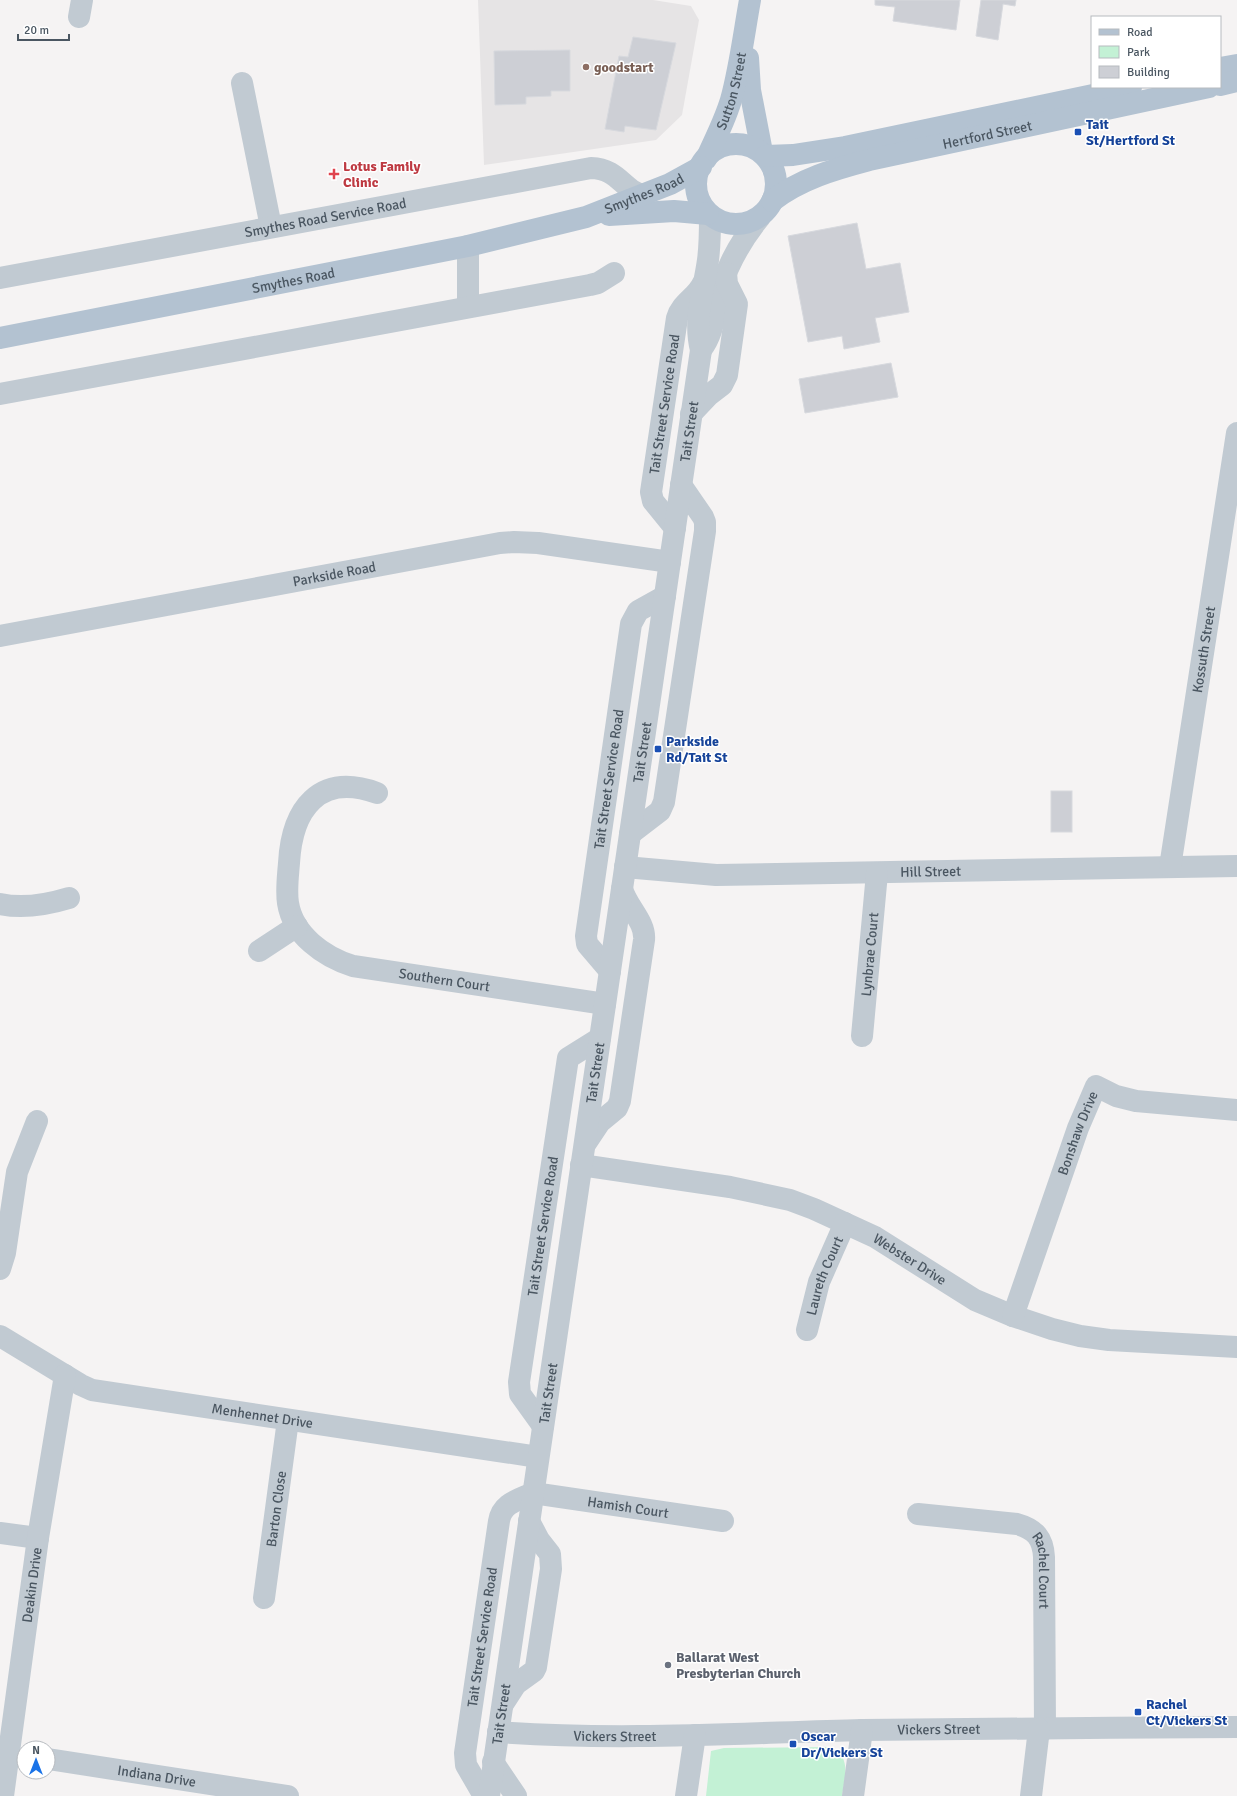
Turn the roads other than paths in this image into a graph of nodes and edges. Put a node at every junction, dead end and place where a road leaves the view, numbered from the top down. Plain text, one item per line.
1 (748, 10) edge
2 (1237, 65) edge
3 (1221, 68) edge
4 (1237, 81) edge
5 (242, 83) dead end
6 (1221, 85) edge
7 (1126, 88) edge
8 (1204, 88) edge
9 (764, 154) junction
10 (704, 163) junction
11 (644, 195) junction
12 (766, 209) junction
13 (709, 215) junction
14 (586, 217) junction
15 (271, 227) junction
16 (468, 246) junction
17 (614, 273) dead end
18 (726, 273) junction
19 (0, 278) edge
20 (704, 282) junction
21 (468, 307) junction
22 (0, 338) edge
23 (701, 350) junction
24 (0, 394) edge
25 (691, 414) junction
26 (1237, 433) edge
27 (681, 485) junction
28 (675, 528) junction
29 (670, 562) junction
30 (665, 596) junction
31 (0, 636) edge
32 (377, 794) dead end
33 (630, 834) junction
34 (1237, 866) edge
35 (625, 867) junction
36 (1170, 867) junction
37 (878, 873) junction
38 (622, 889) junction
39 (68, 898) dead end
40 (0, 904) edge
41 (297, 926) junction
42 (259, 951) dead end
43 (610, 971) junction
44 (605, 1004) junction
45 (862, 1036) dead end
46 (600, 1038) junction
47 (1237, 1110) edge
48 (37, 1121) dead end
49 (583, 1156) junction
50 (845, 1223) junction
51 (0, 1269) edge
52 (1013, 1316) junction
53 (807, 1330) dead end
54 (0, 1336) edge
55 (1237, 1347) edge
56 (65, 1375) junction
57 (288, 1420) junction
58 (543, 1426) junction
59 (538, 1457) junction
60 (533, 1493) junction
61 (918, 1514) dead end
62 (529, 1521) junction
63 (723, 1521) dead end
64 (0, 1533) edge
65 (38, 1538) junction
66 (264, 1598) dead end
67 (501, 1707) junction
68 (1237, 1727) edge
69 (1042, 1729) junction
70 (862, 1730) junction
71 (498, 1732) junction
72 (696, 1735) junction
73 (11, 1753) edge
74 (56, 1759) edge
75 (493, 1762) junction
76 (3, 1796) edge
77 (288, 1796) edge
78 (484, 1796) edge
79 (489, 1796) edge
80 (516, 1796) edge
81 (686, 1796) edge
82 (853, 1796) edge
83 (1031, 1796) edge

1 - 9 main road, Sutton Street
1 - 10 main road, Sutton Street
2 - 3 main road
4 - 6 main road
5 - 15 street
7 - 9 main road, Hertford Street
8 - 12 main road, Hertford Street
9 - 10 main road
9 - 12 main road
10 - 11 main road, Smythes Road
10 - 13 main road
11 - 14 main road, Smythes Road
11 - 15 street, Smythes Road Service Road
12 - 13 main road
12 - 18 street, Tait Street
13 - 14 main road, Smythes Road
13 - 20 street, Tait Street
14 - 16 main road, Smythes Road
15 - 19 street, Smythes Road Service Road
16 - 21 street
16 - 22 main road, Smythes Road
17 - 21 street
18 - 23 street, Tait Street
18 - 25 street
20 - 23 street, Tait Street
20 - 28 street, Tait Street Service Road
21 - 24 street
23 - 25 street, Tait Street
25 - 27 street, Tait Street
26 - 36 street, Kossuth Street
27 - 28 street, Tait Street
27 - 33 street, Tait Street Service Road
28 - 29 street, Tait Street
29 - 30 street, Tait Street
29 - 31 street, Parkside Road
30 - 33 street, Tait Street
30 - 43 street, Tait Street Service Road
32 - 41 street, Southern Court
33 - 35 street, Tait Street
34 - 36 street, Hill Street
35 - 37 street, Hill Street
35 - 38 street, Tait Street
36 - 37 street, Hill Street
37 - 45 street, Lynbrae Court
38 - 43 street, Tait Street
38 - 49 street
39 - 40 street
41 - 42 street
41 - 44 street, Southern Court
43 - 44 street, Tait Street
44 - 46 street, Tait Street
46 - 49 street, Tait Street
46 - 58 street, Tait Street Service Road
47 - 52 street, Bonshaw Drive
48 - 51 street
49 - 50 street, Webster Drive
49 - 58 street, Tait Street
50 - 52 street, Webster Drive
50 - 53 street, Laureth Court
52 - 55 street, Webster Drive
54 - 56 street, Menhennet Drive
56 - 57 street, Menhennet Drive
56 - 65 street, Deakin Drive
57 - 59 street, Menhennet Drive
57 - 66 street, Barton Close
58 - 59 street, Tait Street
59 - 60 street, Tait Street
60 - 62 street, Tait Street
60 - 63 street, Hamish Court
60 - 78 street, Tait Street Service Road
61 - 69 street, Rachel Court
62 - 67 street, Tait Street
62 - 67 street
64 - 65 street
65 - 73 street, Deakin Drive
67 - 71 street, Tait Street
68 - 69 street, Vickers Street
69 - 70 street, Vickers Street
69 - 83 street
70 - 72 street, Vickers Street
70 - 82 street
71 - 72 street, Vickers Street
71 - 75 street, Tait Street
72 - 81 street
73 - 76 street, Deakin Drive
74 - 77 street, Indiana Drive
75 - 79 street, Tait Street
75 - 80 street

